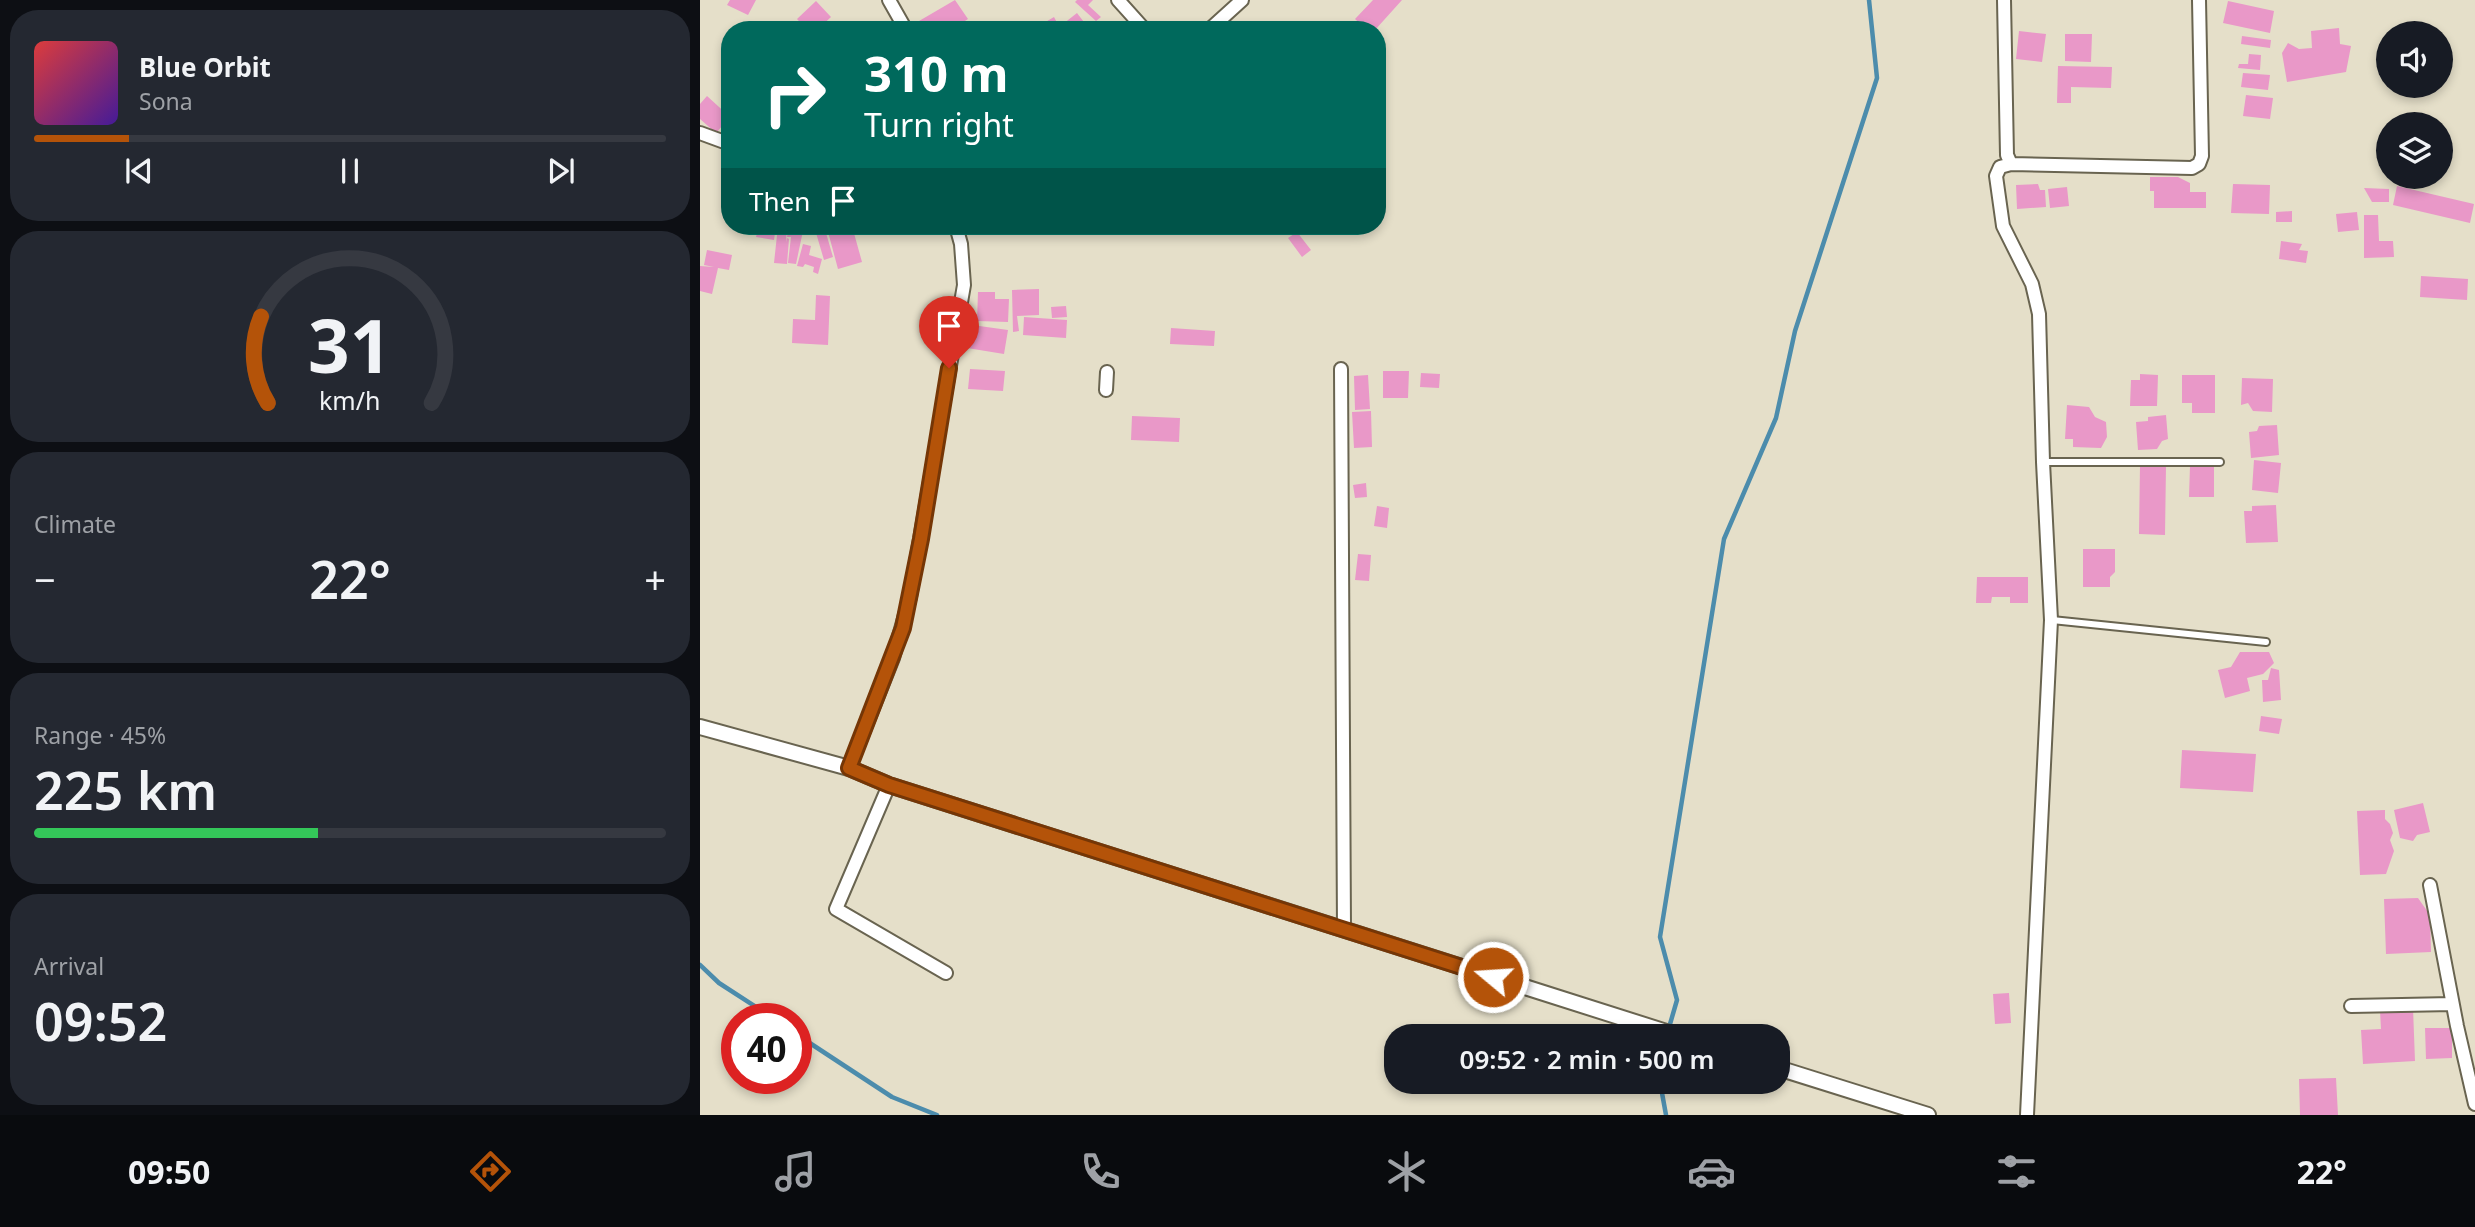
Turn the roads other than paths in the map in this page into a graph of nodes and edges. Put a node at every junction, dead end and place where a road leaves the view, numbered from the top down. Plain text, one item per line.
1 (889, 0) edge
2 (1118, 0) edge
3 (1242, 0) edge
4 (2004, 0) edge
5 (2199, 0) edge
6 (901, 21) edge
7 (1137, 21) edge
8 (1219, 21) edge
9 (700, 134) edge
10 (721, 141) edge
11 (2011, 164) junction
12 (958, 235) edge
13 (1341, 369) dead end
14 (1107, 372) dead end
15 (1106, 390) dead end
16 (2042, 462) junction
17 (2220, 462) dead end
18 (2051, 620) junction
19 (2266, 642) dead end
20 (700, 727) edge
21 (849, 768) junction
22 (889, 785) junction
23 (2430, 884) dead end
24 (1344, 929) junction
25 (946, 973) dead end
26 (2452, 1004) junction
27 (2351, 1006) dead end
28 (1641, 1024) edge
29 (1790, 1072) edge
30 (2475, 1104) edge
31 (1928, 1115) edge
32 (2027, 1115) edge

1 - 6 street
2 - 7 street
3 - 8 street
4 - 11 street
5 - 11 street
9 - 10 street
11 - 16 street
12 - 21 street
13 - 24 street
14 - 15 street
16 - 17 lane
16 - 18 street
18 - 19 lane
18 - 32 street
20 - 21 street
21 - 22 street
22 - 24 street
22 - 25 street
23 - 26 street
24 - 28 street
26 - 27 street
26 - 30 street
29 - 31 street

